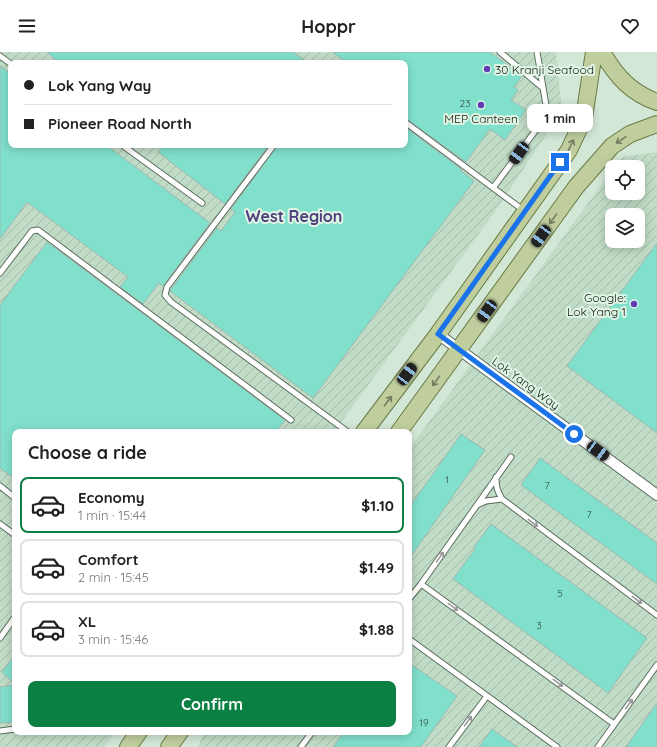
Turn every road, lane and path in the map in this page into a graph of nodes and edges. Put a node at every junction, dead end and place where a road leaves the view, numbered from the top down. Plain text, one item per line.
1 (500, 52) edge
2 (537, 52) edge
3 (594, 52) edge
4 (602, 52) edge
5 (543, 88) junction
6 (657, 102) edge
7 (408, 124) edge
8 (657, 124) edge
9 (126, 148) edge
10 (272, 148) edge
11 (493, 188) junction
12 (202, 203) dead end
13 (525, 212) junction
14 (0, 274) edge
15 (438, 334) junction
16 (459, 349) junction
17 (291, 420) dead end
18 (344, 429) edge
19 (366, 429) edge
20 (401, 429) edge
21 (511, 457) dead end
22 (496, 477) junction
23 (0, 486) edge
24 (657, 495) edge
25 (12, 496) edge
26 (502, 499) junction
27 (476, 505) junction
28 (0, 524) edge
29 (12, 533) edge
30 (421, 584) junction
31 (412, 595) edge
32 (657, 615) edge
33 (12, 621) edge
34 (0, 638) edge
35 (412, 641) edge
36 (657, 665) edge
37 (487, 696) junction
38 (614, 724) junction
39 (12, 729) edge
40 (0, 731) edge
41 (137, 735) edge
42 (178, 735) edge
43 (310, 735) edge
44 (128, 747) edge
45 (169, 747) edge
46 (301, 747) edge
47 (449, 747) edge
48 (557, 747) edge
49 (598, 747) edge

1 - 5 lane
2 - 5 lane
13 -> 3 main road
4 - 6 main road
5 - 11 lane
7 - 11 lane
8 -> 16 main road
9 - 12 lane
10 - 18 lane
11 - 13 lane
13 - 15 main road
14 - 17 lane
15 - 16 street, Lok Yang Way
19 -> 15 main road
16 -> 20 main road
16 - 24 street, Lok Yang Way
21 - 22 lane
22 - 26 lane
22 - 27 lane
23 - 25 lane
26 - 27 lane
26 -> 32 lane
30 -> 27 lane
28 - 29 lane
30 - 31 lane
30 -> 38 lane
33 - 34 lane
35 - 37 lane
38 -> 36 lane
47 -> 37 lane
37 - 48 lane
38 - 49 lane
39 - 40 lane
41 - 44 main road
42 - 45 main road
43 - 46 lane

